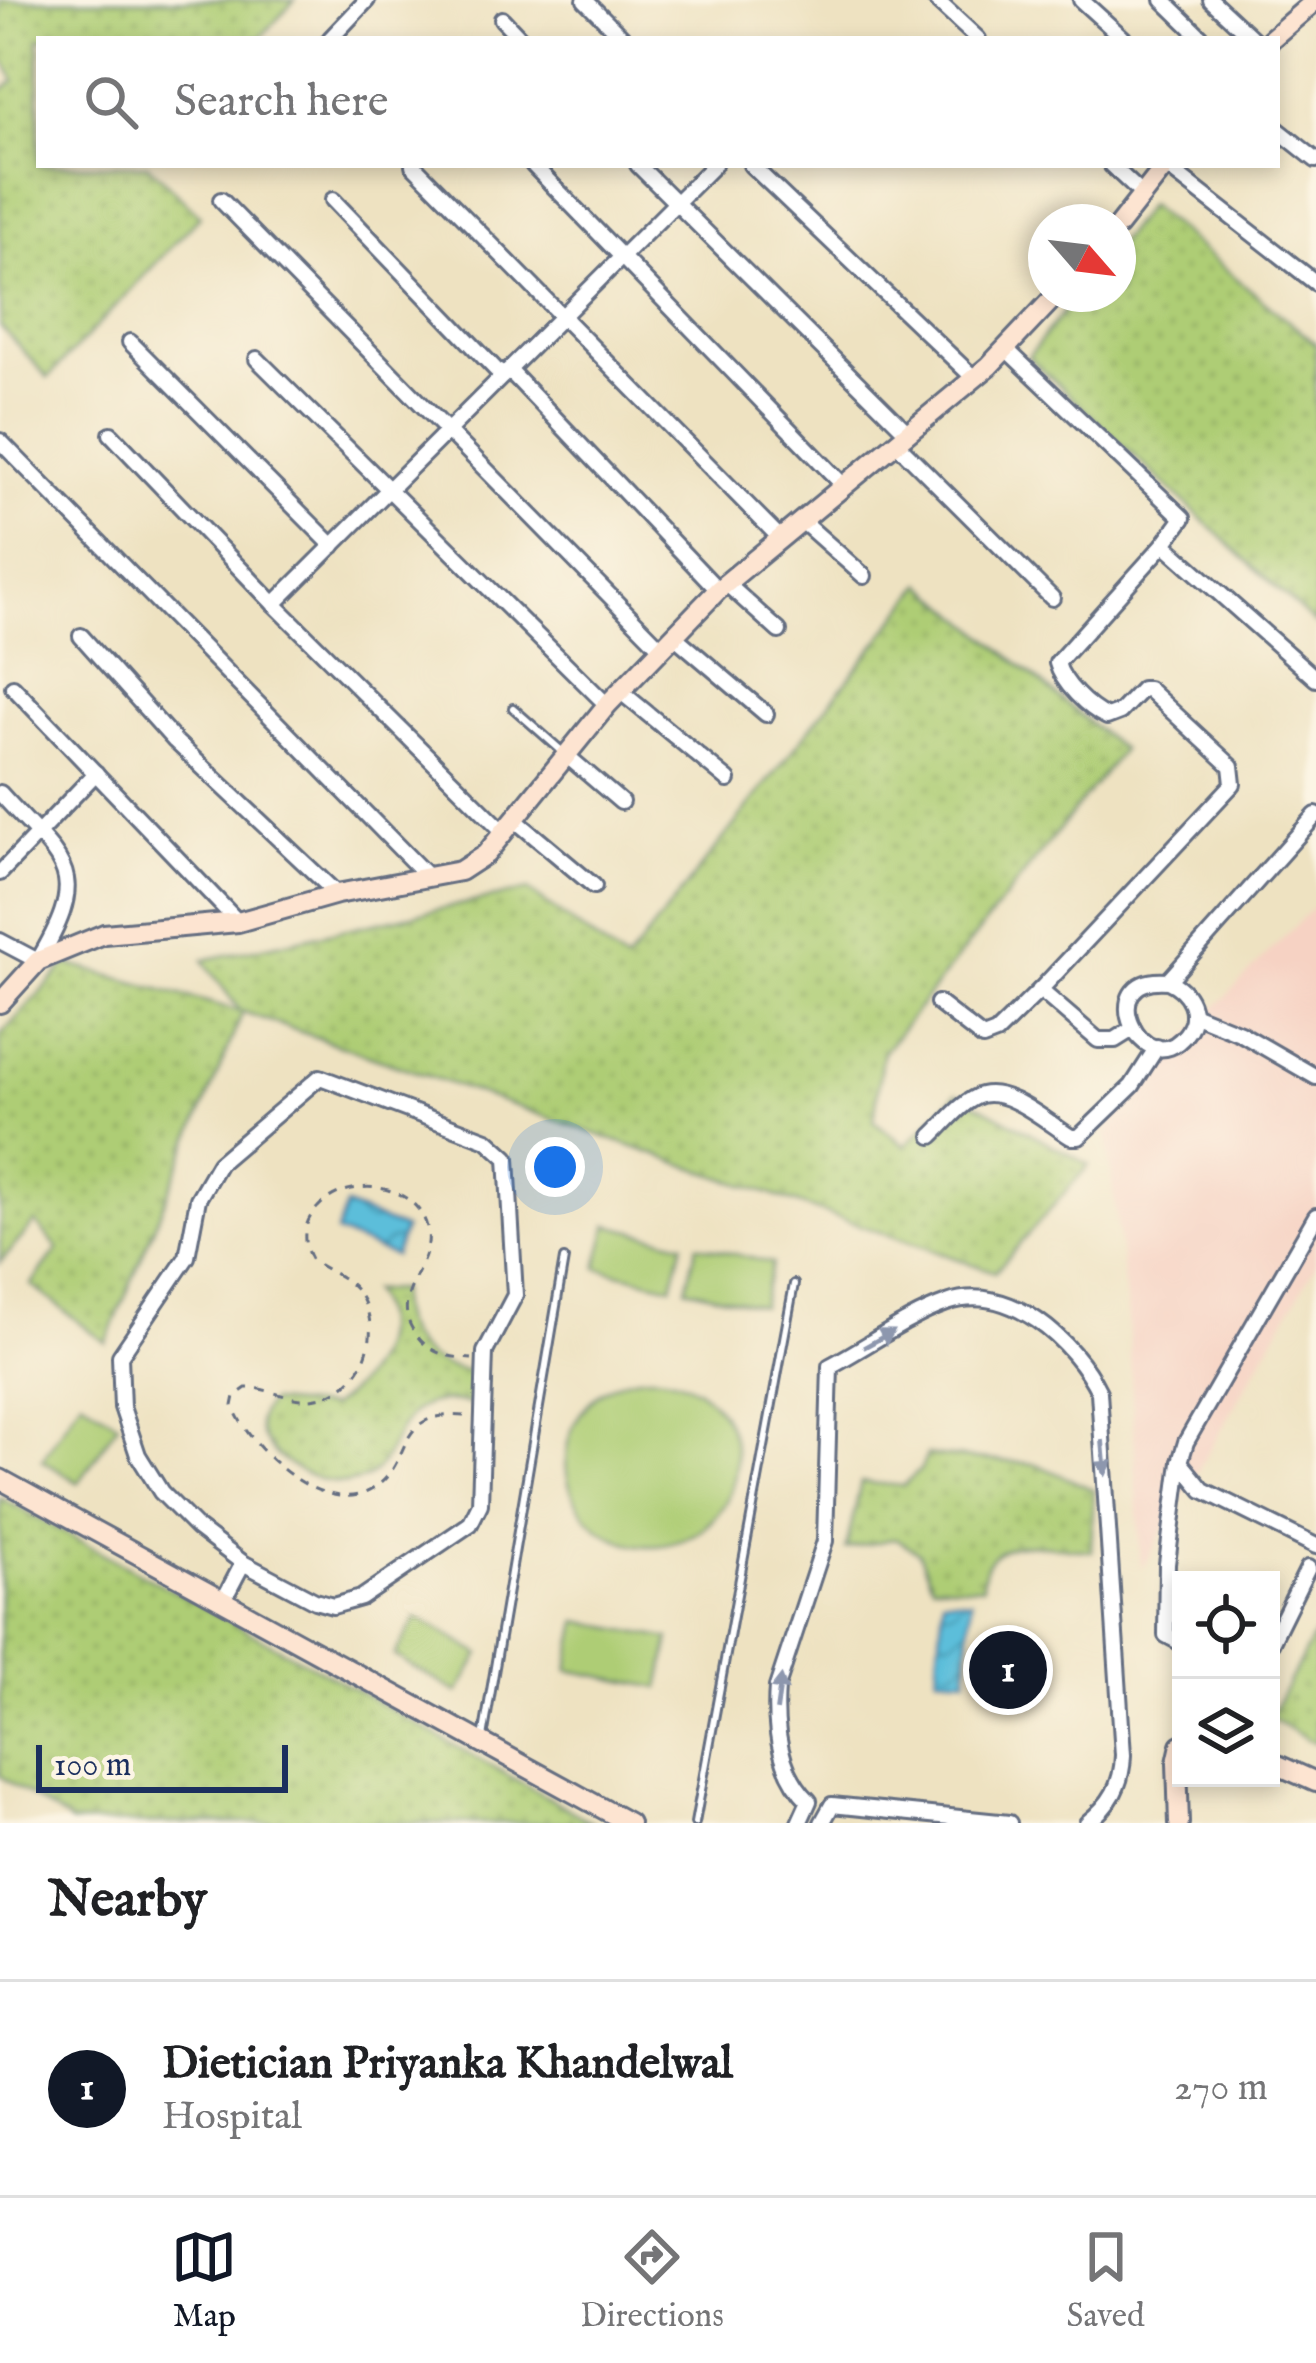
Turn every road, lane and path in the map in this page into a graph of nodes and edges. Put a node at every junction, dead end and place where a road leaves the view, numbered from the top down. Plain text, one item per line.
1 (367, 0) edge
2 (585, 0) edge
3 (936, 0) edge
4 (1082, 0) edge
5 (1163, 0) edge
6 (1211, 0) edge
7 (1316, 0) edge
8 (953, 6) edge
9 (502, 19) dead end
10 (333, 36) edge
11 (518, 36) edge
12 (621, 36) edge
13 (976, 36) edge
14 (1121, 36) edge
15 (1200, 36) edge
16 (1249, 36) edge
17 (1274, 36) edge
18 (1280, 131) edge
19 (1316, 160) edge
20 (416, 168) edge
21 (536, 168) edge
22 (641, 168) edge
23 (711, 168) edge
24 (754, 168) edge
25 (1114, 168) edge
26 (1164, 168) edge
27 (1170, 168) edge
28 (1143, 195) junction
29 (221, 200) dead end
30 (333, 200) dead end
31 (674, 204) junction
32 (1136, 204) edge
33 (620, 258) junction
34 (1316, 284) edge
35 (1040, 312) edge
36 (562, 315) junction
37 (130, 343) dead end
38 (1005, 349) junction
39 (257, 359) dead end
40 (506, 373) junction
41 (974, 378) junction
42 (447, 432) junction
43 (111, 434) dead end
44 (902, 438) junction
45 (0, 441) edge
46 (844, 486) junction
47 (391, 488) junction
48 (802, 521) junction
49 (781, 538) junction
50 (1164, 544) junction
51 (333, 546) junction
52 (864, 577) dead end
53 (722, 587) junction
54 (1052, 598) dead end
55 (274, 604) junction
56 (779, 631) dead end
57 (81, 636) dead end
58 (668, 642) junction
59 (1316, 679) edge
60 (13, 687) dead end
61 (614, 698) junction
62 (513, 708) dead end
63 (766, 714) dead end
64 (566, 755) junction
65 (97, 772) junction
66 (728, 780) dead end
67 (0, 793) edge
68 (621, 802) dead end
69 (1316, 815) edge
70 (509, 826) junction
71 (37, 835) junction
72 (0, 873) edge
73 (428, 877) junction
74 (594, 886) dead end
75 (337, 894) junction
76 (238, 922) junction
77 (0, 941) edge
78 (38, 961) junction
79 (1168, 981) junction
80 (1040, 990) junction
81 (0, 1003) edge
82 (938, 1003) dead end
83 (1193, 1014) junction
84 (1131, 1030) junction
85 (1157, 1047) junction
86 (1316, 1077) edge
87 (932, 1136) dead end
88 (1316, 1216) edge
89 (564, 1259) dead end
90 (794, 1284) dead end
91 (484, 1360) junction
92 (484, 1417) junction
93 (1180, 1462) junction
94 (0, 1478) edge
95 (1316, 1546) edge
96 (246, 1565) junction
97 (1308, 1568) dead end
98 (227, 1601) junction
99 (1280, 1625) edge
100 (1172, 1638) edge
101 (483, 1741) junction
102 (1280, 1766) edge
103 (1316, 1781) edge
104 (1178, 1787) edge
105 (629, 1823) edge
106 (695, 1823) edge
107 (799, 1823) edge
108 (822, 1823) edge
109 (1009, 1823) edge
110 (1087, 1823) edge
111 (1179, 1823) edge

1 - 10 street
2 - 12 street
3 - 8 street
4 - 14 street
5 - 15 street
6 - 16 street
7 - 17 street
8 - 13 street
9 - 11 street
18 - 19 street
20 - 36 street
21 - 33 street
22 - 31 street
23 - 31 street
24 - 41 street
25 - 28 street
26 - 28 street
27 - 34 street
28 - 32 street
29 - 42 street
30 - 40 street
31 - 33 street
31 - 44 street
33 - 36 street
33 - 46 street
35 - 38 street
36 - 40 street
36 - 49 street
37 - 51 street
38 - 41 street
38 - 50 street
39 - 47 street
40 - 42 street
40 - 53 street
41 - 44 street
42 - 47 street
42 - 58 street
43 - 55 street
44 - 46 street
44 - 54 street
45 - 73 street
46 - 48 street
47 - 51 street
47 - 61 street
48 - 49 street
48 - 52 street
49 - 53 street
50 - 59 street
50 - 80 street
51 - 55 street
53 - 56 street
53 - 58 street
55 - 70 street
57 - 75 street
58 - 61 street
58 - 63 street
60 - 65 street
61 - 64 street
61 - 66 street
62 - 64 lane
64 - 68 street
64 - 70 street
65 - 71 street
65 - 76 street
67 - 71 street
69 - 79 street
70 - 73 street
70 - 74 street
71 - 72 street
71 - 78 street
73 - 75 street
75 - 76 street
76 - 78 street
77 - 78 street
78 - 81 street
79 - 83 street
79 - 84 street
80 - 82 street
80 - 84 street
83 - 85 street
83 - 86 street
84 - 85 street
85 - 87 street
88 - 93 street
89 - 101 lane
90 - 106 lane
91 - 92 street
91 - 92 path
91 - 96 street
92 - 96 street
93 - 95 street
93 - 100 street
94 - 98 street
96 - 98 street
97 - 99 street
98 - 101 street
101 - 105 street
102 - 103 street
104 - 111 street
107 -> 110 street
108 - 109 street

